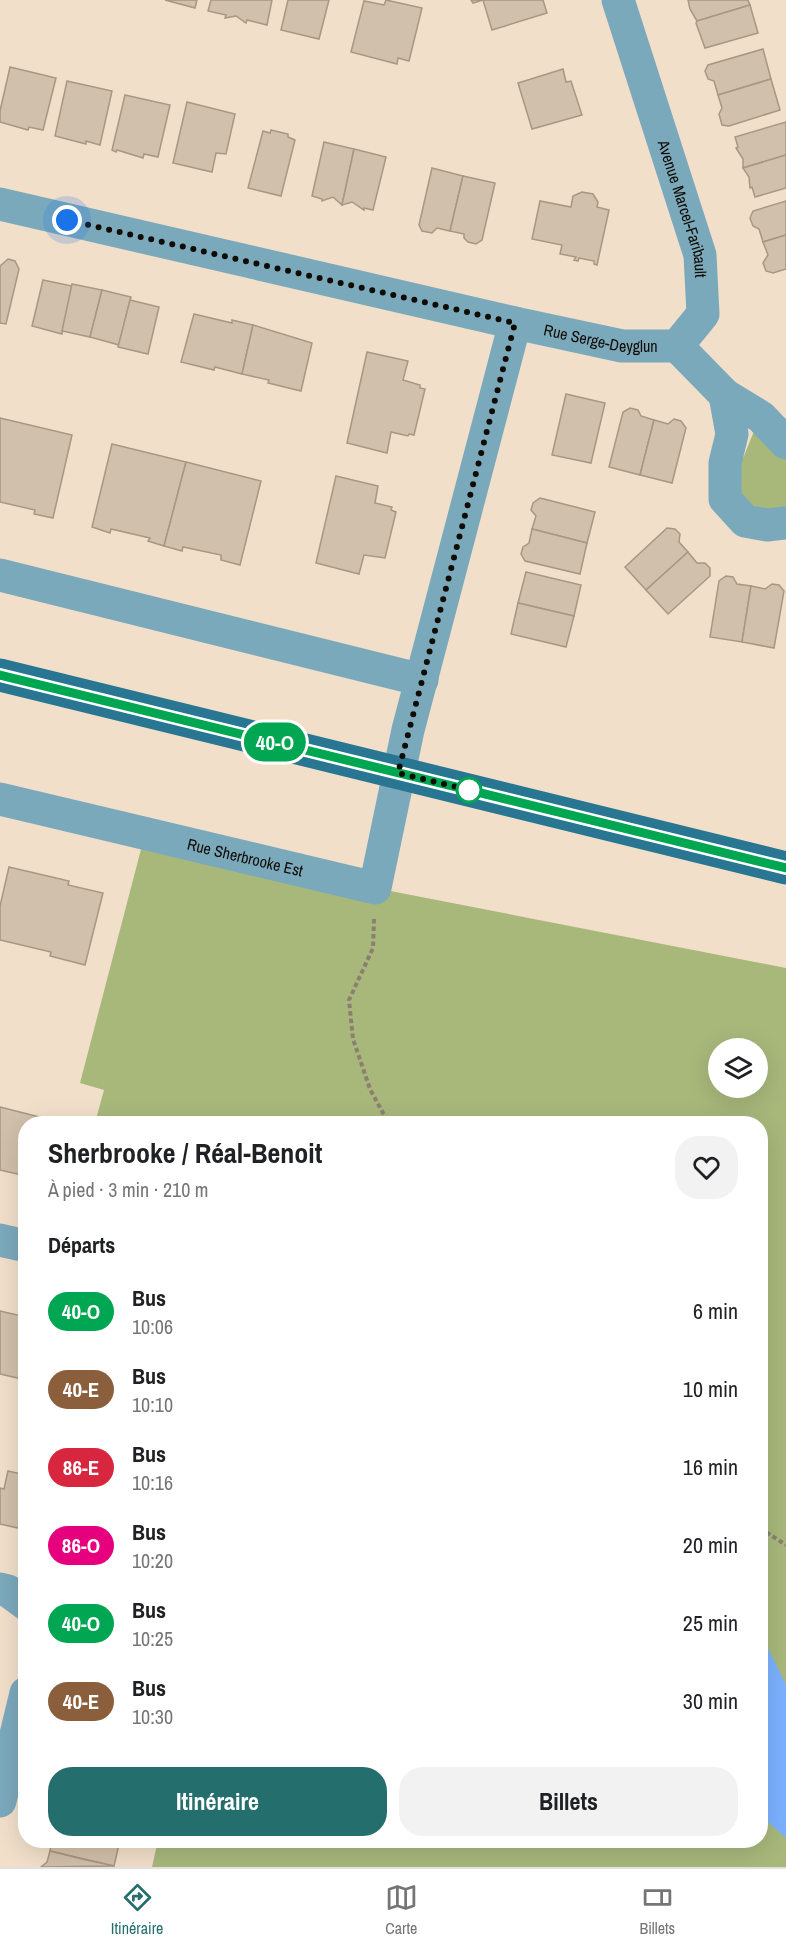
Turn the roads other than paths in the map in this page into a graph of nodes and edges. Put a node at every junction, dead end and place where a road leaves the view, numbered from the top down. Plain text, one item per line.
1 (618, 0) edge
2 (0, 204) edge
3 (515, 323) junction
4 (677, 346) junction
5 (725, 395) junction
6 (786, 443) edge
7 (786, 523) edge
8 (0, 576) edge
9 (0, 675) edge
10 (422, 680) junction
11 (398, 773) junction
12 (0, 799) edge
13 (786, 868) edge
14 (0, 1240) edge
15 (18, 1244) edge
16 (0, 1589) edge
17 (18, 1598) edge
18 (18, 1726) edge
19 (0, 1801) edge

1 - 4 street, Avenue Marcel-Faribault
2 - 3 street, Rue Serge-Deyglun
3 - 4 street, Rue Serge-Deyglun
3 - 10 street
4 - 5 street
5 - 6 street
5 - 7 street
8 - 10 street
9 - 11 main road
10 - 11 street
11 - 12 street, Rue Sherbrooke Est
11 - 13 main road
14 - 15 street
16 - 17 street
18 - 19 street

